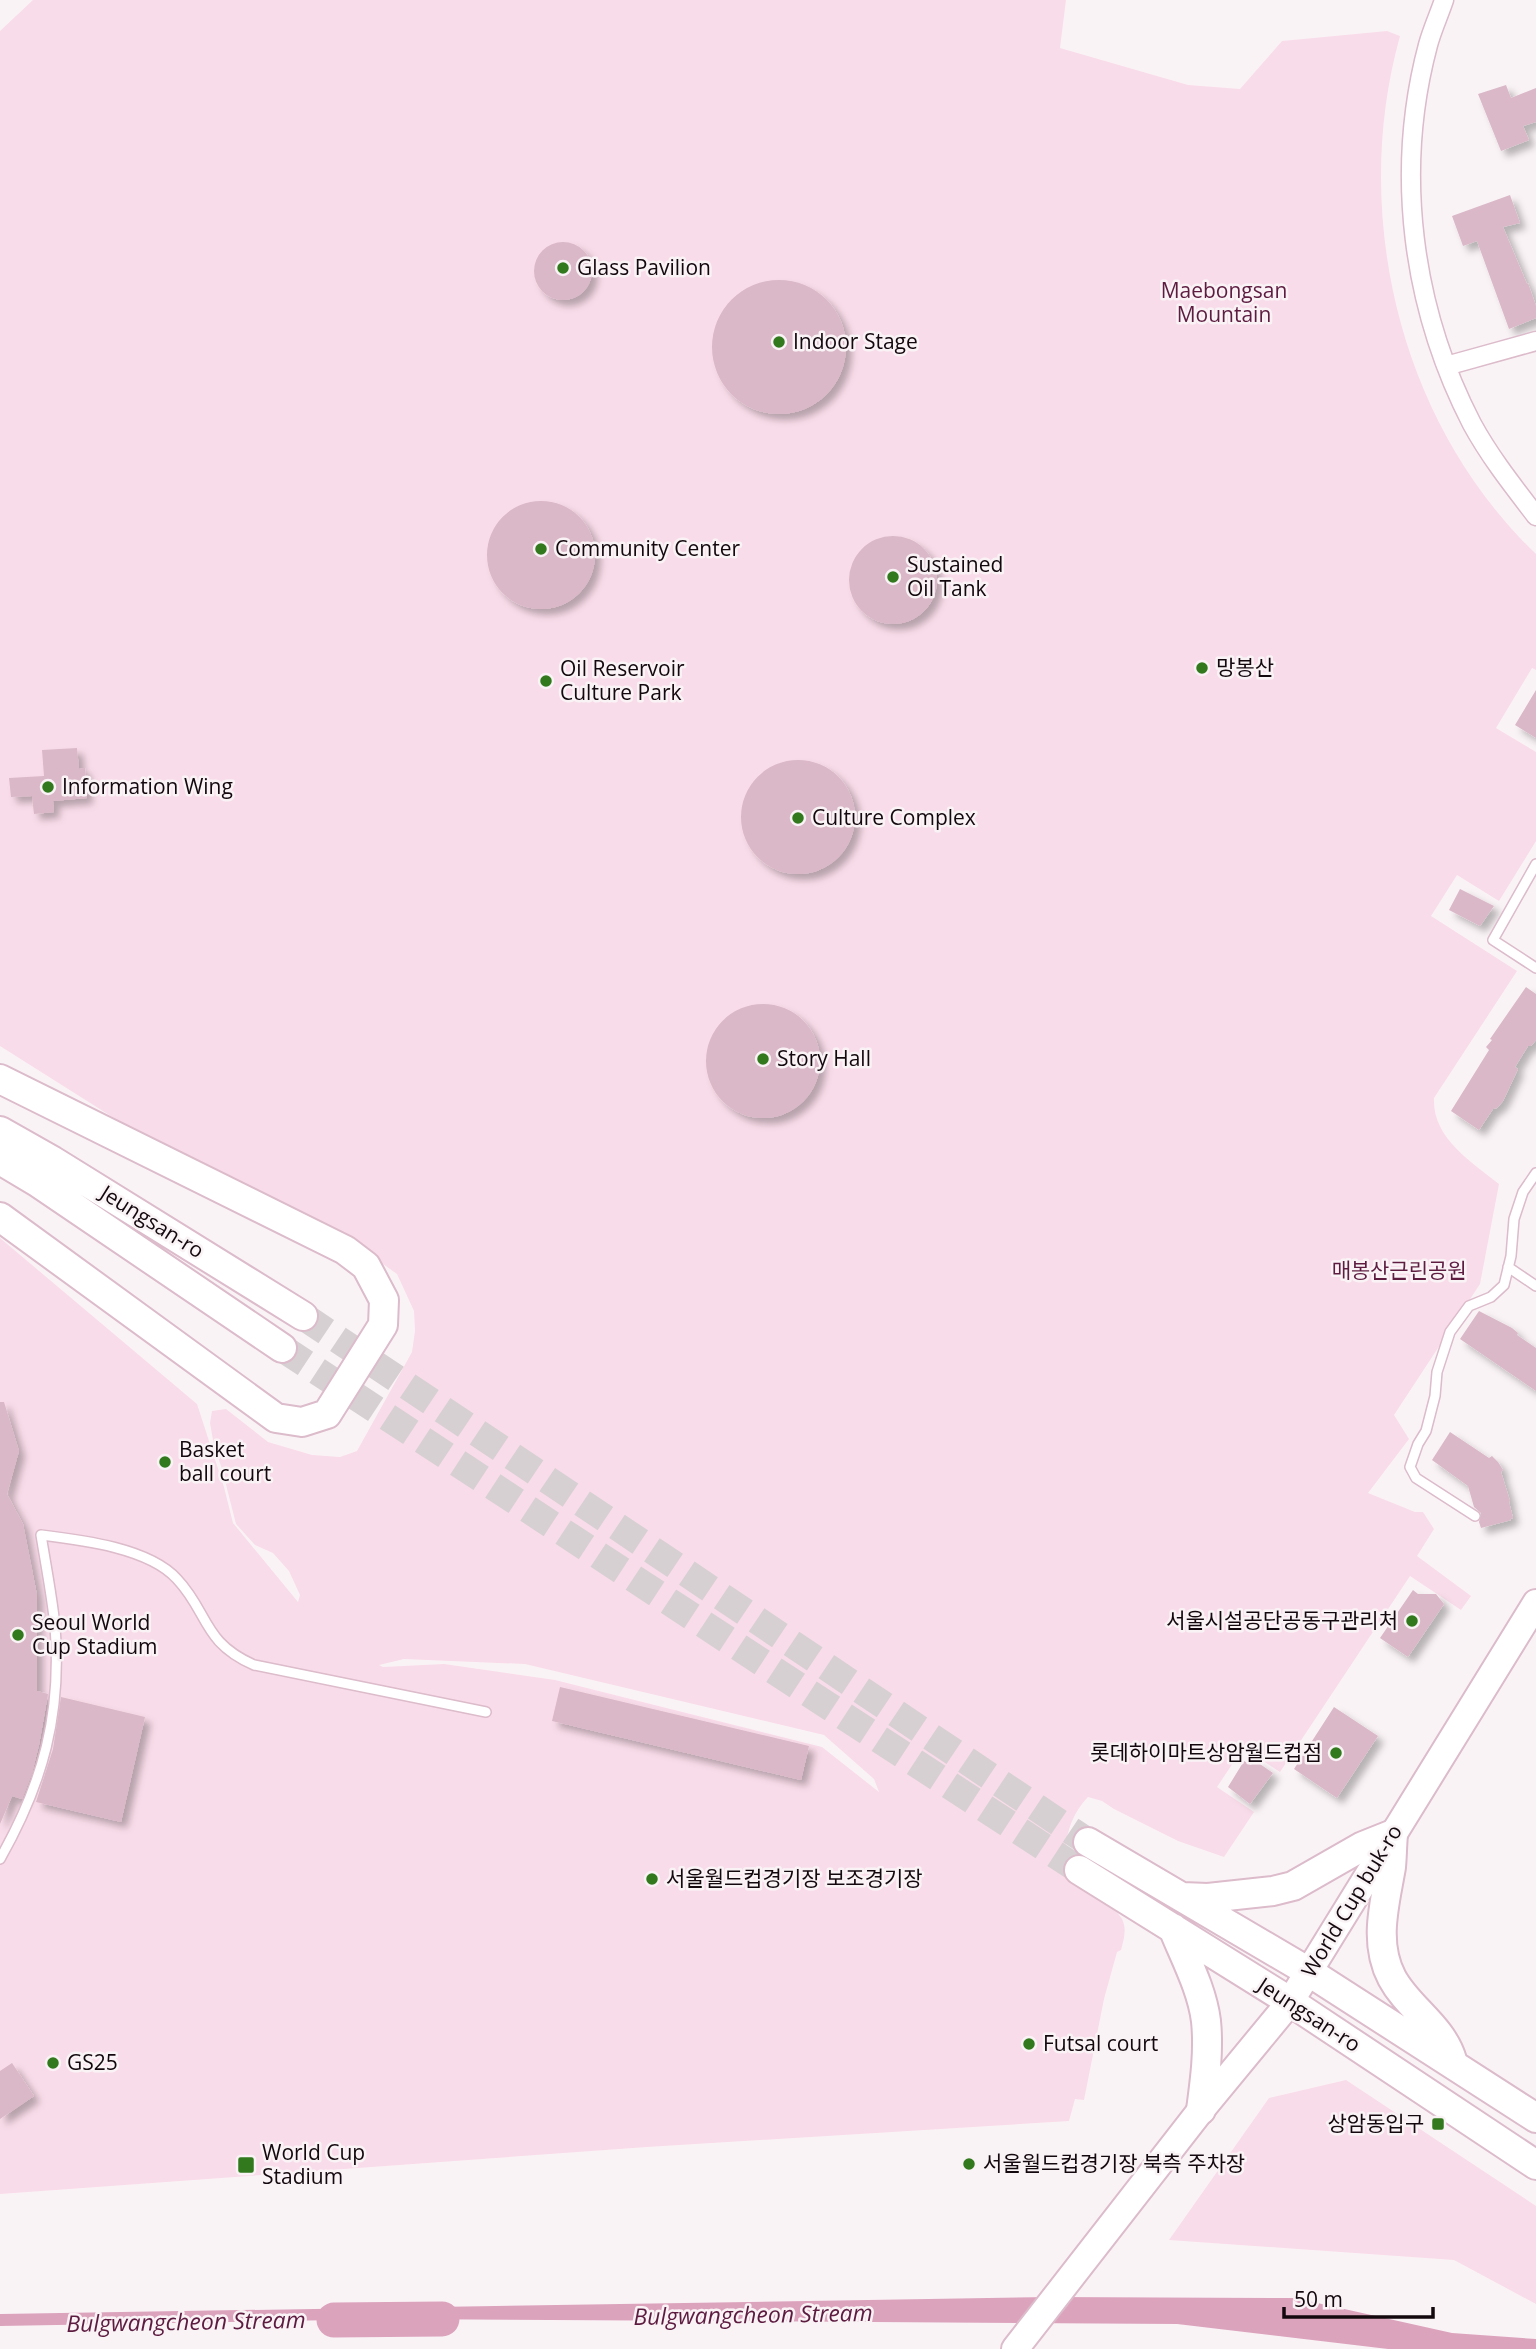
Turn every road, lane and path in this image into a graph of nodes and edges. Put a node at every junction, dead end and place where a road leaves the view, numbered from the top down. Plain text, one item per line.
1 (1444, 0) edge
2 (1536, 341) edge
3 (1446, 366) junction
4 (1536, 516) edge
5 (1536, 864) edge
6 (1536, 968) edge
7 (0, 1079) edge
8 (0, 1109) edge
9 (0, 1131) edge
10 (0, 1160) edge
11 (45, 1171) junction
12 (1536, 1173) edge
13 (0, 1177) edge
14 (0, 1217) edge
15 (1508, 1267) junction
16 (1536, 1286) edge
17 (303, 1316) tunnel mouth
18 (282, 1348) tunnel mouth
19 (1475, 1516) dead end
20 (1536, 1603) edge
21 (486, 1712) dead end
22 (1392, 1834) junction
23 (1088, 1842) tunnel mouth
24 (0, 1859) edge
25 (1079, 1870) tunnel mouth
26 (1182, 1897) junction
27 (1173, 1928) junction
28 (1309, 1972) junction
29 (1290, 2002) junction
30 (1453, 2064) junction
31 (1201, 2110) junction
32 (1536, 2118) edge
33 (1527, 2159) edge
34 (1536, 2182) edge
35 (1016, 2349) edge

1 - 3 street
2 - 3 street
3 - 4 street
5 - 6 lane
7 - 14 main road
8 - 11 main road
9 - 11 main road, Jeungsan-ro
10 - 11 main road, Jeungsan-ro
11 - 13 main road
11 - 17 main road, Jeungsan-ro
11 - 18 main road, Jeungsan-ro
12 - 15 lane
15 - 16 lane
15 - 19 lane
20 - 22 main road, World Cup buk-ro
21 - 24 lane
22 - 26 main road
22 - 28 main road, World Cup buk-ro
22 - 30 main road
23 - 26 main road, Jeungsan-ro
25 - 27 main road, Jeungsan-ro
26 - 28 main road, Jeungsan-ro
27 - 29 main road, Jeungsan-ro
27 - 31 main road
28 - 29 main road, World Cup buk-ro
28 - 30 main road, Jeungsan-ro
29 - 31 main road, World Cup buk-ro
29 - 33 main road, Jeungsan-ro
30 - 32 main road, Jeungsan-ro
31 - 35 main road, World Cup buk-ro
33 - 34 main road

